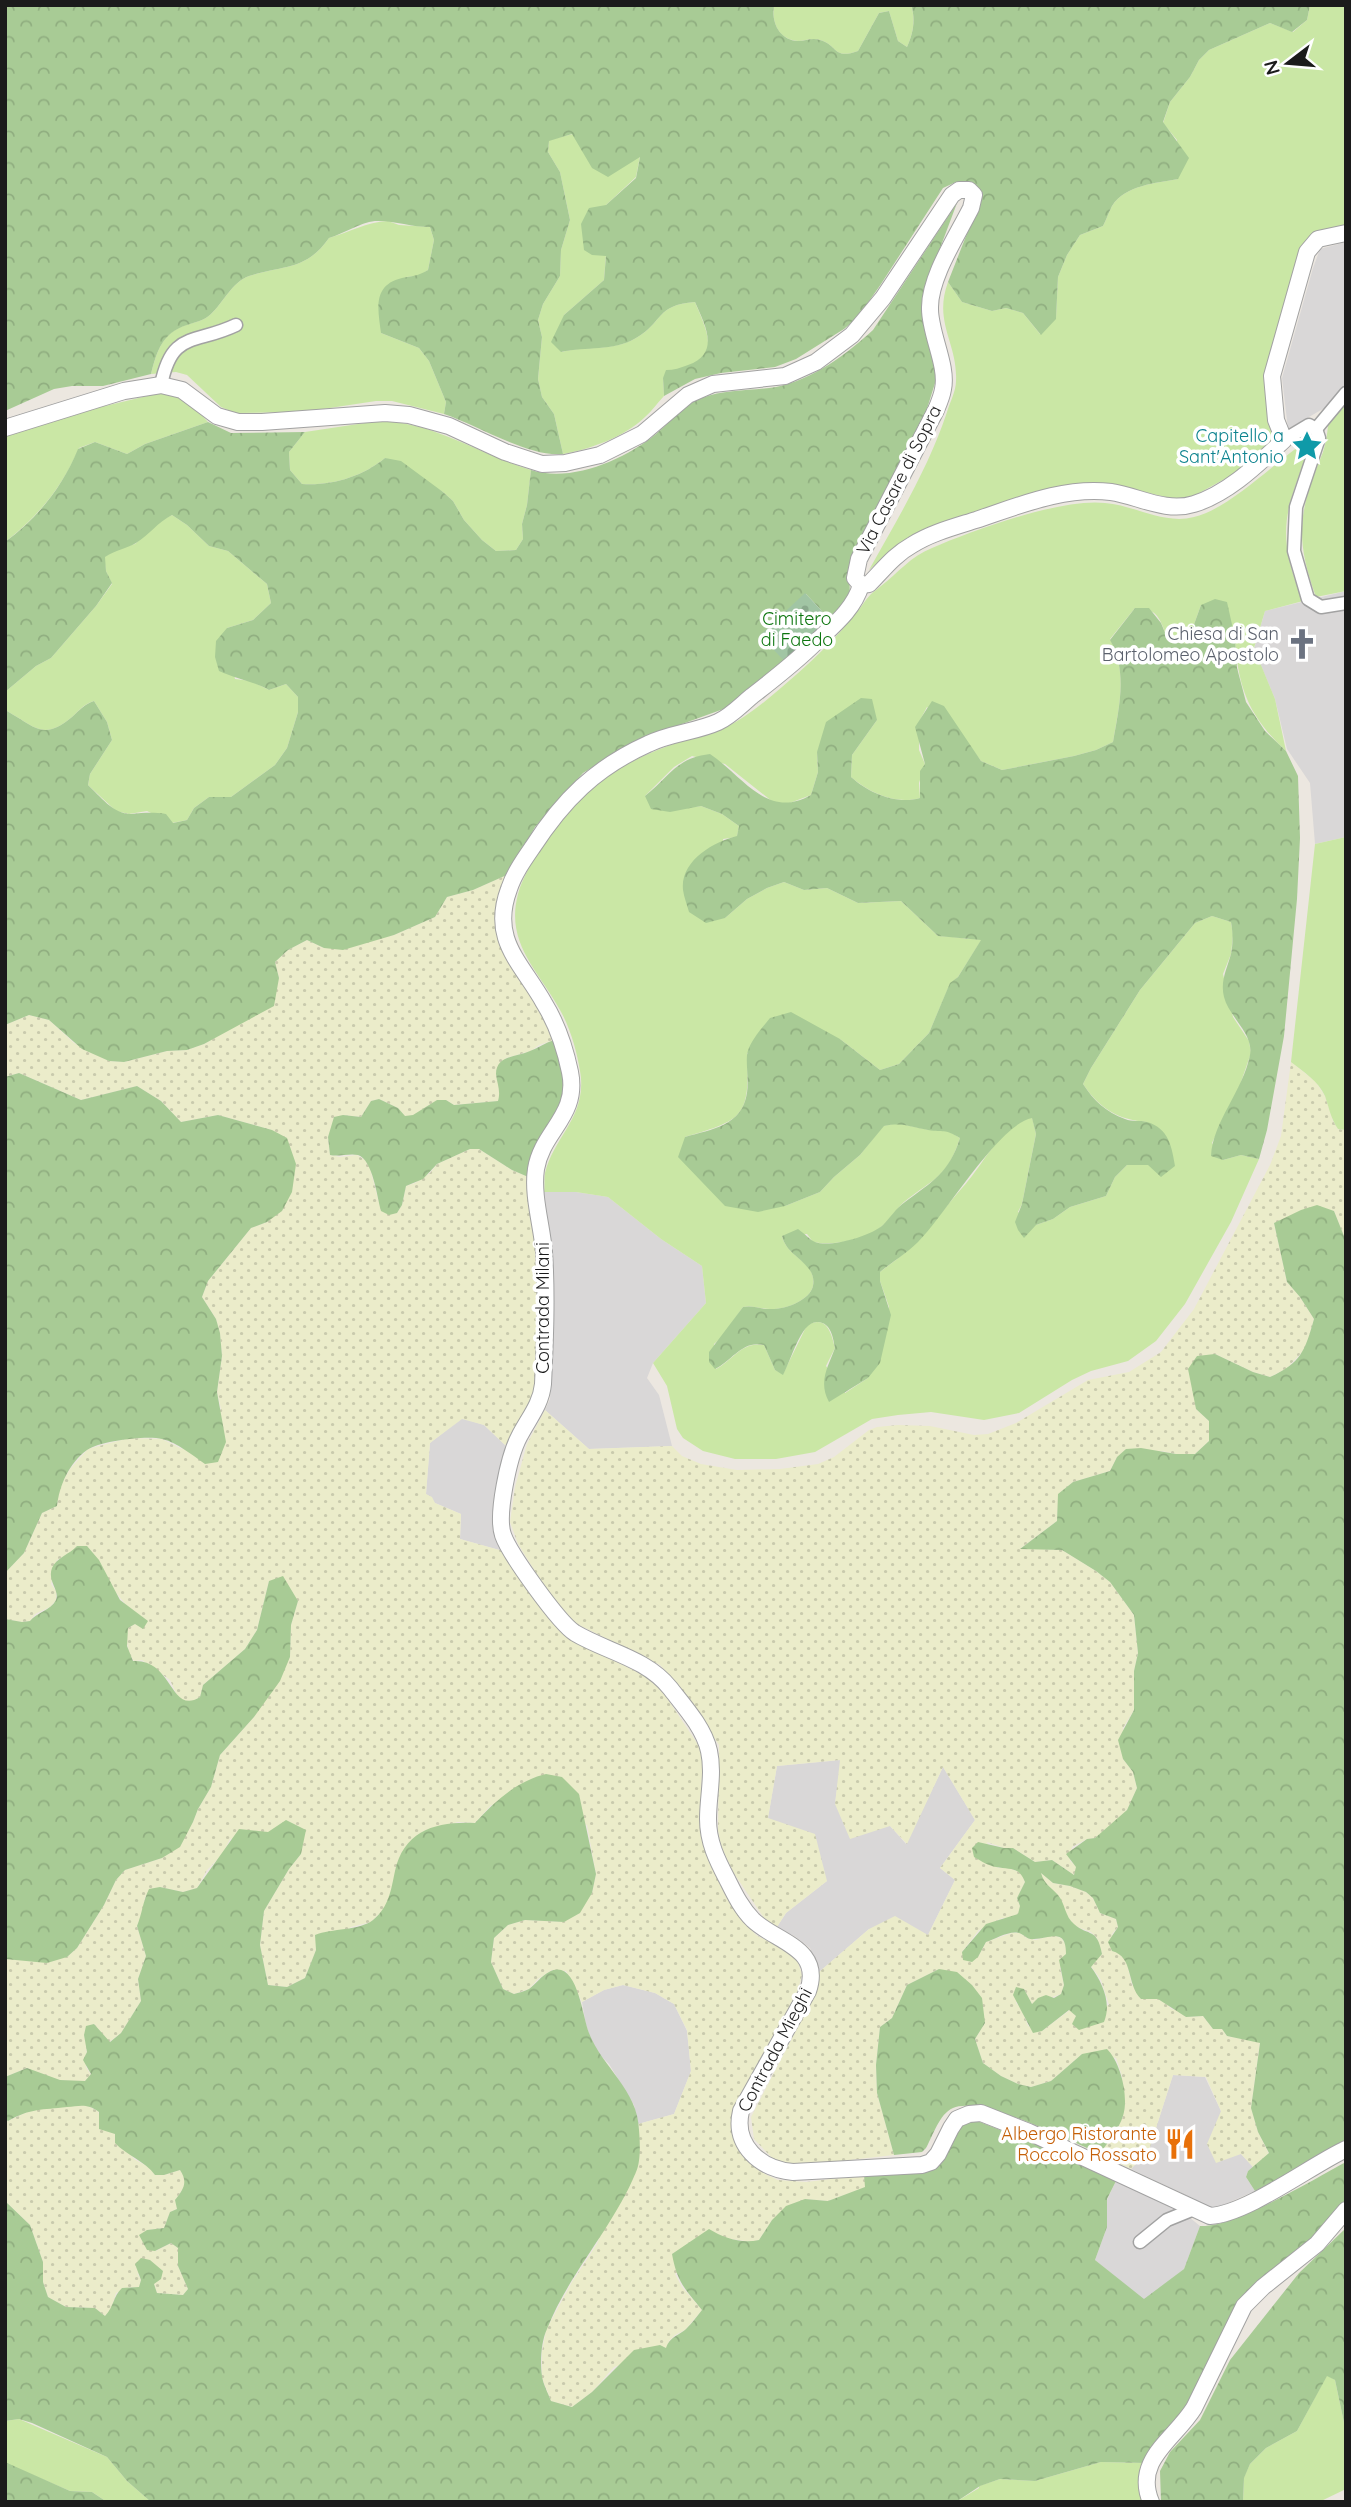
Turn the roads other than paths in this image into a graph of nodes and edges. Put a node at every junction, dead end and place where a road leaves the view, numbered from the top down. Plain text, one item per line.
1 (1346, 233) edge
2 (236, 325) dead end
3 (162, 385) junction
4 (1346, 393) edge
5 (5, 428) edge
6 (1317, 429) junction
7 (1284, 440) junction
8 (861, 585) junction
9 (1346, 603) edge
10 (656, 1673) joint
11 (1346, 2149) edge
12 (1194, 2209) junction
13 (1346, 2210) edge
14 (1140, 2242) dead end
15 (1151, 2502) edge

1 - 7 street
2 - 3 street
3 - 5 street
3 - 8 street, Via Casare di Sopra
4 - 6 street
6 - 7 street
6 - 9 street
7 - 8 street
8 - 10 street, Contrada Milani
10 - 12 street, Contrada Mieghi
11 - 12 street, Contrada Mieghi
12 - 14 street
13 - 15 street

